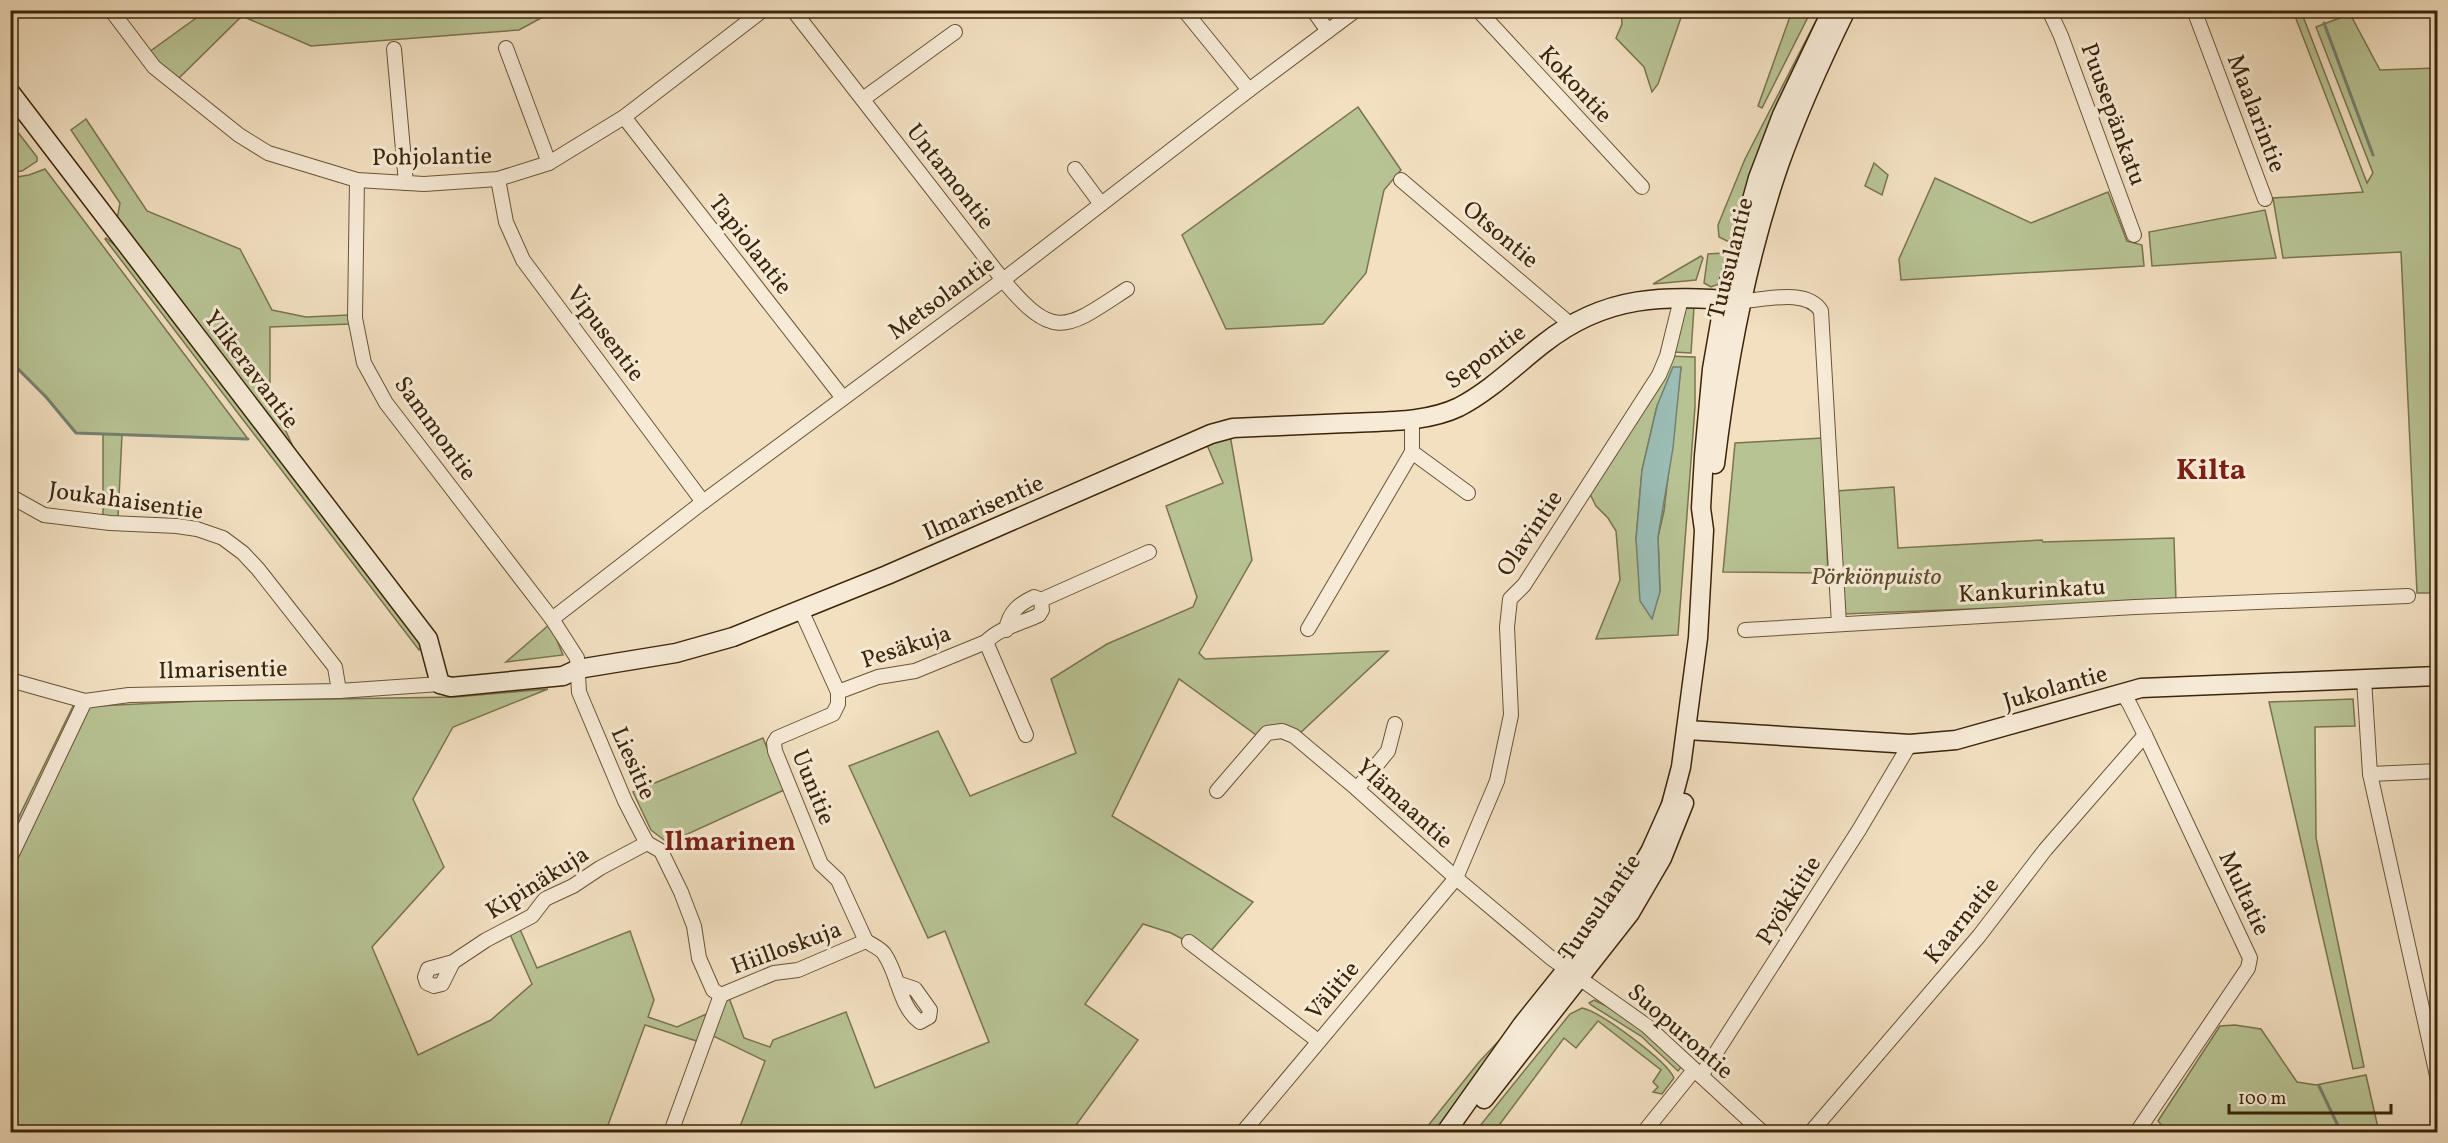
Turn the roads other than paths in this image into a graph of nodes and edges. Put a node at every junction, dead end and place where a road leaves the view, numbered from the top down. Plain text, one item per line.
1 (111, 10) edge
2 (763, 10) edge
3 (793, 10) edge
4 (1184, 10) edge
5 (1313, 10) edge
6 (1356, 10) edge
7 (1479, 10) edge
8 (1832, 10) edge
9 (1846, 10) edge
10 (2049, 10) edge
11 (2194, 10) edge
12 (1328, 31) junction
13 (955, 32) dead end
14 (506, 48) dead end
15 (394, 49) dead end
16 (1249, 90) junction
17 (10, 92) edge
18 (863, 99) junction
19 (624, 117) junction
20 (549, 163) junction
21 (1075, 169) dead end
22 (498, 179) junction
23 (357, 180) junction
24 (1401, 180) dead end
25 (406, 183) junction
26 (1642, 187) dead end
27 (2265, 199) dead end
28 (1101, 204) junction
29 (2134, 235) dead end
30 (1004, 280) junction
31 (1127, 289) dead end
32 (1681, 299) junction
33 (1733, 301) junction
34 (1570, 324) junction
35 (843, 398) junction
36 (1412, 419) junction
37 (1412, 452) junction
38 (1468, 493) dead end
39 (10, 496) edge
40 (703, 502) junction
41 (1149, 552) dead end
42 (2408, 596) dead end
43 (801, 610) junction
44 (552, 619) junction
45 (1839, 624) junction
46 (1308, 628) dead end
47 (1745, 630) dead end
48 (986, 642) junction
49 (578, 669) junction
50 (2438, 676) edge
51 (2364, 678) junction
52 (10, 680) edge
53 (440, 684) junction
54 (339, 691) junction
55 (838, 692) junction
56 (2122, 693) junction
57 (85, 701) junction
58 (1395, 724) dead end
59 (1693, 730) junction
60 (1026, 735) dead end
61 (2145, 735) junction
62 (1910, 744) junction
63 (2438, 771) edge
64 (2370, 774) junction
65 (1357, 789) junction
66 (1217, 791) dead end
67 (647, 843) junction
68 (12, 854) edge
69 (1456, 879) junction
70 (866, 941) junction
71 (1189, 942) dead end
72 (453, 962) dead end
73 (1574, 973) junction
74 (897, 983) dead end
75 (721, 995) junction
76 (1318, 1041) junction
77 (1698, 1073) junction
78 (2438, 1080) edge
79 (671, 1132) edge
80 (1243, 1132) edge
81 (1446, 1132) edge
82 (1457, 1132) edge
83 (1644, 1132) edge
84 (1762, 1132) edge
85 (1811, 1132) edge
86 (2137, 1132) edge

1 - 23 street, Pohjolantie
2 - 19 street, Pohjolantie
3 - 18 street, Untamontie
4 - 16 street
5 - 12 street
6 - 12 street, Metsolantie
7 - 26 street, Kokontie
8 - 33 street, Tuusulantie
9 - 33 street, Tuusulantie
10 - 29 street, Puusepänkatu
11 - 27 street, Maalarintie
12 - 16 street, Metsolantie
13 - 18 street
14 - 20 street
15 - 25 street
16 - 28 street, Metsolantie
17 - 53 street, Ylikeravantie
18 - 30 street, Untamontie
19 - 20 street, Pohjolantie
19 - 35 street, Tapiolantie
20 - 22 street, Pohjolantie
21 - 28 street
22 - 25 street, Pohjolantie
22 - 40 street, Vipusentie
23 - 25 street, Pohjolantie
23 - 44 street, Sammontie
24 - 34 street, Otsontie
28 - 30 street, Metsolantie
30 - 31 street, Untamontie
30 - 35 street, Metsolantie
32 - 33 street, Sepontie
32 - 34 street, Sepontie
32 - 69 street, Olavintie
33 - 45 street
33 - 59 street, Tuusulantie
34 - 36 street, Sepontie
35 - 40 street, Metsolantie
36 - 37 street
36 - 43 street, Ilmarisentie
37 - 38 street
37 - 46 street
39 - 54 street, Joukahaisentie
40 - 44 street, Metsolantie
41 - 48 street, Pesäkuja
42 - 45 street, Kankurinkatu
43 - 49 street, Ilmarisentie
43 - 55 street
44 - 49 street, Sammontie
45 - 47 street, Kankurinkatu
48 - 55 street, Pesäkuja
48 - 60 street, Pesäkuja
49 - 53 street, Ilmarisentie
49 - 67 street, Liesitie
50 - 51 street, Jukolantie
51 - 56 street, Jukolantie
51 - 64 street
52 - 57 street, Ilmarisentie
53 - 54 street, Ilmarisentie
54 - 57 street, Ilmarisentie
55 - 70 street, Uunitie
56 - 61 street, Multatie
56 - 62 street, Jukolantie
57 - 68 street
58 - 65 street
59 - 62 street, Jukolantie
59 - 73 street, Tuusulantie
61 - 85 street, Kaarnatie
61 - 86 street, Multatie
62 - 77 street, Pyökkitie
63 - 64 street
64 - 78 street
65 - 66 street, Ylämaantie
65 - 69 street, Ylämaantie
67 - 72 street, Kipinäkuja
67 - 75 street, Liesitie
69 - 73 street, Ylämaantie
69 - 76 street, Välitie
70 - 74 street
70 - 75 street, Hiilloskuja
71 - 76 street
73 - 77 street, Suopurontie
73 - 81 street, Tuusulantie
73 - 82 street, Tuusulantie
75 - 79 street
76 - 80 street, Välitie
77 - 83 street, Pyökkitie
77 - 84 street, Suopurontie

